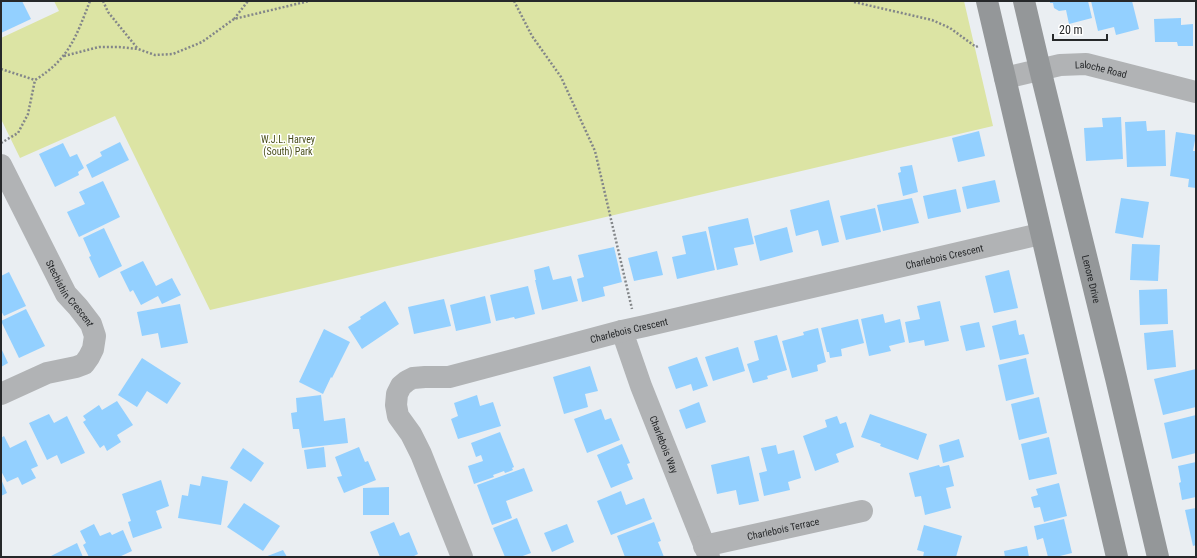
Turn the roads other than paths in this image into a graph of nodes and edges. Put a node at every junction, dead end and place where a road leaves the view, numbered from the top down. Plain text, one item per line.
1 (987, 1) edge
2 (1024, 1) edge
3 (1040, 69) junction
4 (1005, 78) junction
5 (1196, 92) edge
6 (1, 165) edge
7 (1040, 234) junction
8 (622, 331) junction
9 (1, 394) edge
10 (862, 511) dead end
11 (707, 552) edge
12 (462, 557) edge
13 (1117, 557) edge
14 (1158, 557) edge

1 - 4 main road
2 - 3 main road, Lenore Drive
3 - 4 street, Laloche Road
3 - 5 street, Laloche Road
3 - 14 main road, Lenore Drive
4 - 7 main road
6 - 9 street, Stechishin Crescent
7 - 8 street, Charlebois Crescent
7 - 13 main road
8 - 11 street, Charlebois Way
8 - 12 street, Charlebois Crescent
10 - 11 street, Charlebois Terrace

